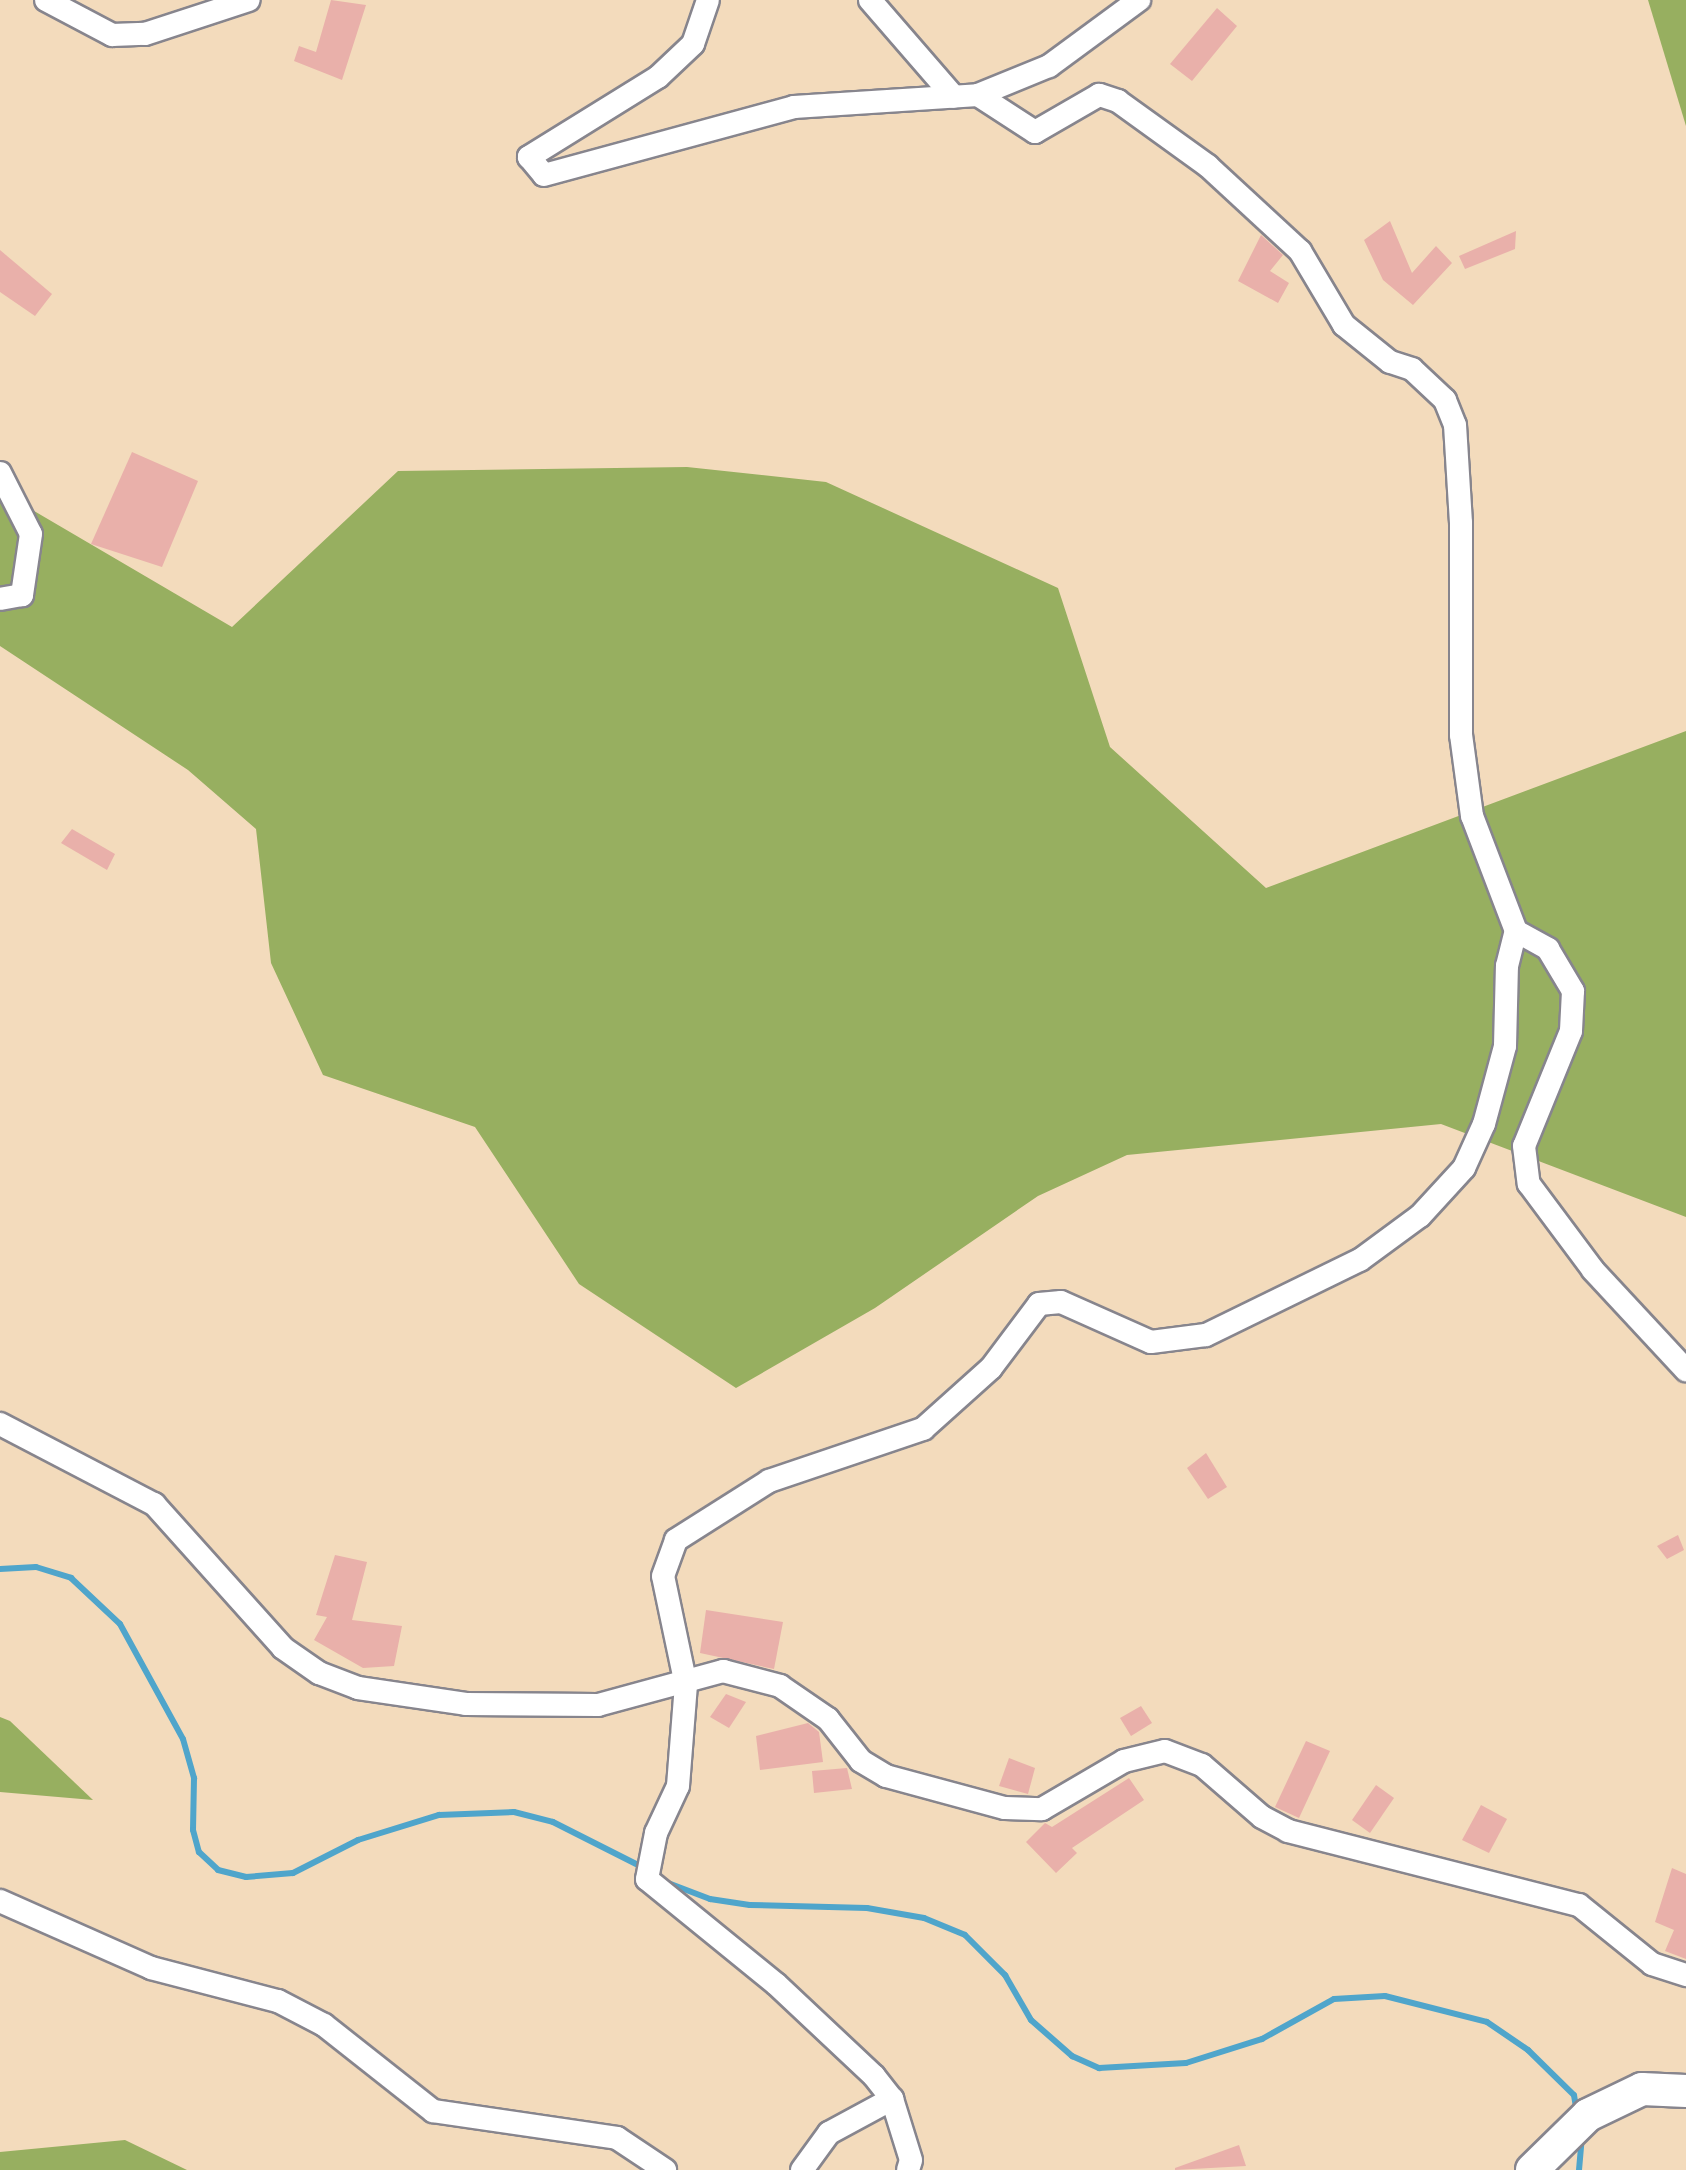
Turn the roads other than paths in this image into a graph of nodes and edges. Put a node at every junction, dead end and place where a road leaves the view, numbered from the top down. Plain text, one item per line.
1 (46, 0) edge
2 (249, 0) edge
3 (708, 0) edge
4 (870, 0) edge
5 (1139, 0) edge
6 (198, 10) edge
7 (966, 96) junction
8 (0, 473) edge
9 (0, 599) edge
10 (1516, 931) junction
11 (1686, 1370) edge
12 (0, 1424) edge
13 (686, 1686) junction
14 (0, 1901) edge
15 (1686, 1974) edge
16 (1686, 2090) edge
17 (892, 2099) junction
18 (665, 2170) edge
19 (802, 2170) edge
20 (908, 2170) edge
21 (1532, 2170) edge

1 - 6 street
2 - 6 street
3 - 7 street
4 - 7 street
5 - 7 street
7 - 10 street
8 - 9 street
10 - 11 street
10 - 13 street
12 - 13 street
13 - 15 street
13 - 17 street
14 - 18 street
16 - 21 main road
17 - 19 street
17 - 20 street

